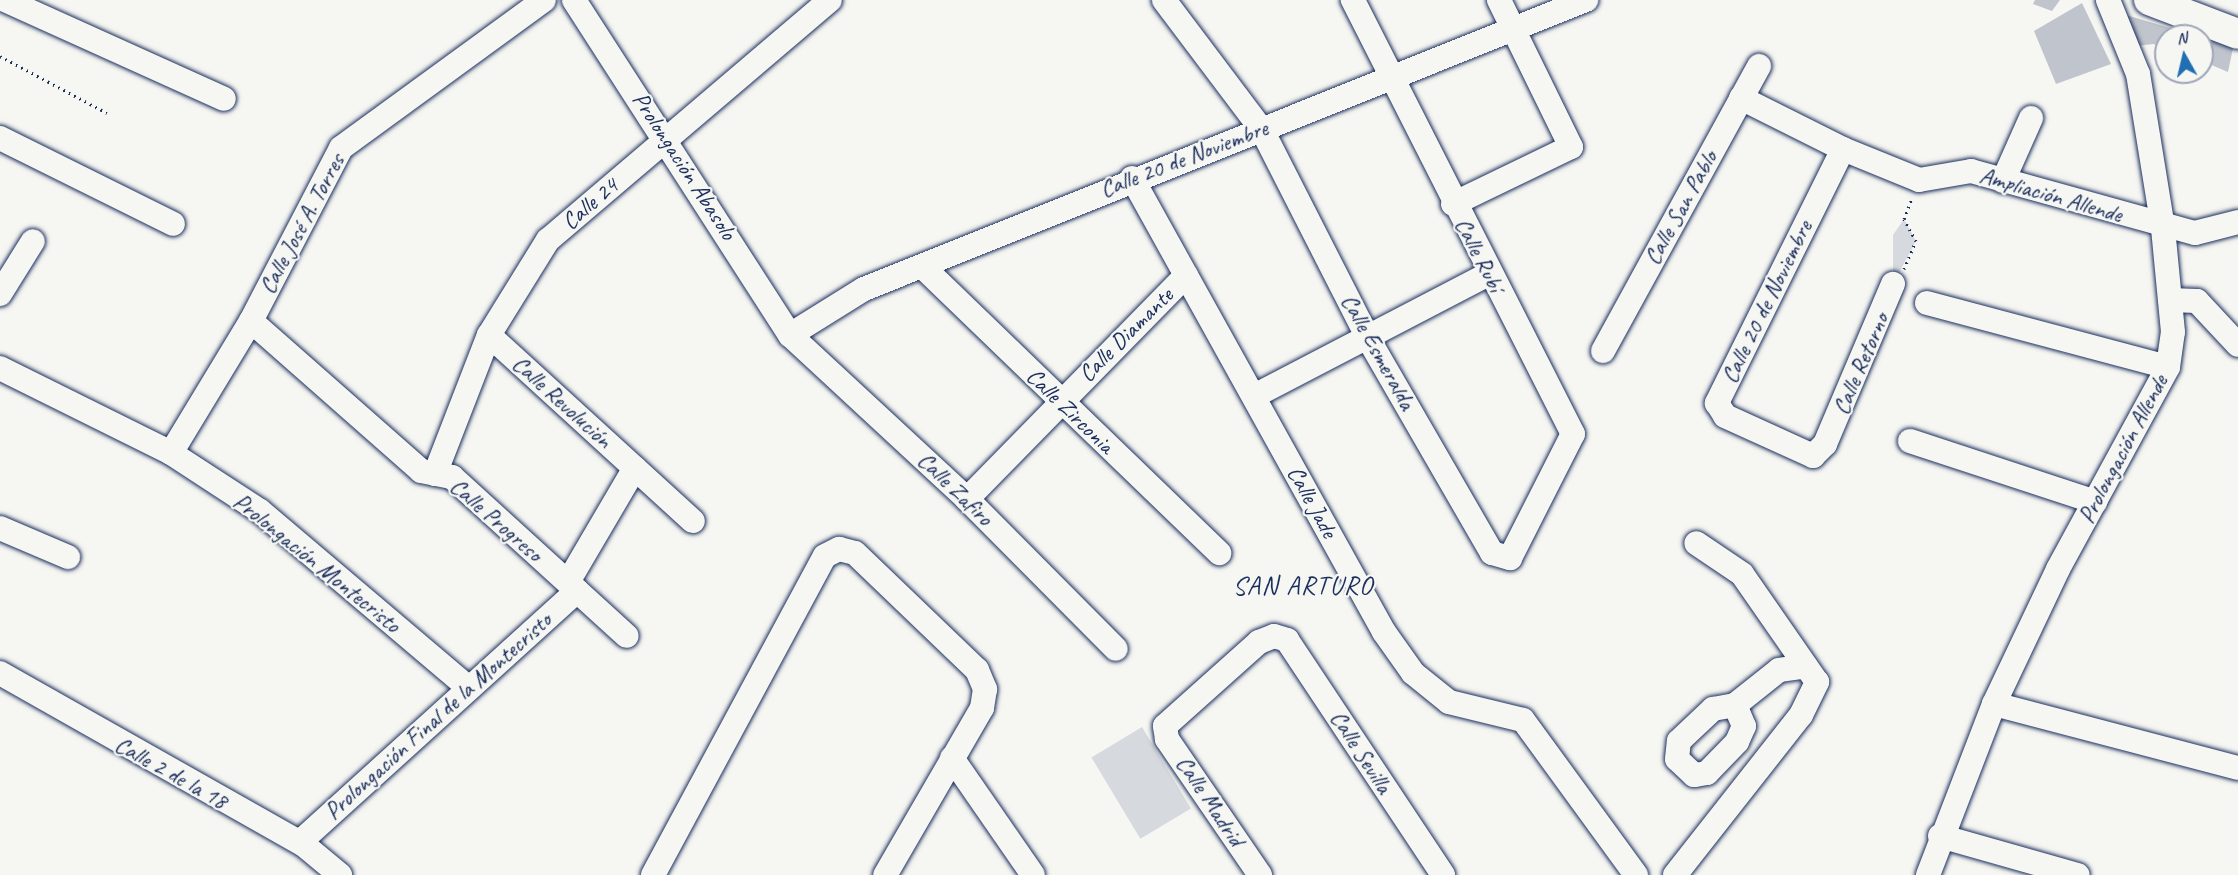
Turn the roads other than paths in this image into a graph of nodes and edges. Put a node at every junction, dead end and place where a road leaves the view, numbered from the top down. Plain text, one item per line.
1 (5, 0) edge
2 (544, 0) edge
3 (574, 0) edge
4 (830, 0) edge
5 (1164, 0) edge
6 (1353, 0) edge
7 (1499, 0) edge
8 (1586, 0) edge
9 (2108, 0) edge
10 (2149, 0) edge
11 (1513, 31) junction
12 (2238, 34) edge
13 (1759, 66) dead end
14 (1390, 76) junction
15 (1741, 98) junction
16 (224, 99) dead end
17 (2031, 118) dead end
18 (1262, 129) junction
19 (0, 138) edge
20 (667, 138) junction
21 (1843, 149) junction
22 (1132, 178) junction
23 (2003, 181) junction
24 (1453, 204) junction
25 (2238, 222) edge
26 (173, 224) dead end
27 (2163, 228) junction
28 (33, 241) dead end
29 (923, 267) junction
30 (1488, 274) junction
31 (1186, 275) junction
32 (1893, 284) road end
33 (0, 294) edge
34 (2170, 300) junction
35 (1927, 303) dead end
36 (251, 321) junction
37 (489, 335) junction
38 (790, 335) junction
39 (1369, 340) junction
40 (2238, 345) edge
41 (1603, 351) dead end
42 (2168, 366) junction
43 (0, 369) edge
44 (1254, 396) junction
45 (1059, 401) junction
46 (1910, 441) dead end
47 (1826, 444) joint
48 (171, 453) junction
49 (635, 468) junction
50 (435, 474) junction
51 (967, 499) junction
52 (2095, 502) junction
53 (693, 520) dead end
54 (0, 528) edge
55 (1696, 543) dead end
56 (1219, 554) dead end
57 (68, 557) dead end
58 (1510, 558) joint
59 (573, 586) junction
60 (627, 636) dead end
61 (1116, 649) dead end
62 (1806, 666) junction
63 (0, 673) edge
64 (466, 686) junction
65 (1994, 704) junction
66 (1736, 705) dead end
67 (1165, 726) joint
68 (952, 758) junction
69 (2238, 768) edge
70 (1940, 836) junction
71 (300, 842) junction
72 (340, 875) edge
73 (653, 875) edge
74 (885, 875) edge
75 (1033, 875) edge
76 (1260, 875) edge
77 (1443, 875) edge
78 (1636, 875) edge
79 (1676, 875) edge
80 (1928, 875) edge
81 (2078, 875) edge

1 - 16 street
2 - 36 street, Calle José A. Torres
3 - 20 street, Prolongación Abasolo
4 - 20 street, Calle 24
5 - 18 street, Calle Esmeralda
6 - 14 street, Calle Rubí
7 - 11 street
8 - 11 street, Calle 20 de Noviembre
9 - 27 street, Prolongación Allende
10 - 12 main road
11 - 14 street, Calle 20 de Noviembre
11 - 24 street
13 - 15 street, Calle San Pablo
14 - 18 street, Calle 20 de Noviembre
14 - 24 street, Calle Rubí
15 - 21 street
15 - 41 street, Calle San Pablo
17 - 23 street
18 - 22 street, Calle 20 de Noviembre
18 - 39 street, Calle Esmeralda
19 - 26 street
20 - 37 street, Calle 24
20 - 38 street, Prolongación Abasolo
21 - 23 street, Ampliación Allende
21 - 47 street, Calle 20 de Noviembre
22 - 29 street, Calle 20 de Noviembre
22 - 31 street, Calle Jade
23 - 27 street, Ampliación Allende
24 - 30 street, Calle Rubí
25 - 27 street, Ampliación Allende
27 - 34 street, Prolongación Allende
28 - 33 street
29 - 38 street, Calle 20 de Noviembre
29 - 45 street, Calle Zirconia
30 - 39 street
30 - 58 street, Calle Rubí
31 - 44 street, Calle Jade
31 - 45 street, Calle Diamante
32 - 47 street, Calle Retorno
34 - 40 street
34 - 42 street, Prolongación Allende
35 - 42 street
36 - 48 street, Calle José A. Torres
36 - 50 street, Calle Progreso
37 - 49 street, Calle Revolución
37 - 50 street, Calle 24
38 - 51 street, Calle Zafiro
39 - 44 street
39 - 58 street, Calle Esmeralda
42 - 52 street, Prolongación Allende
43 - 48 street, Prolongación Montecristo
44 - 78 street, Calle Jade
45 - 51 street, Calle Diamante
45 - 56 street, Calle Zirconia
46 - 52 street
48 - 64 street, Prolongación Montecristo
49 - 53 street, Calle Revolución
49 - 59 street, Prolongación Final de la Montecristo
50 - 59 street, Calle Progreso
51 - 61 street, Calle Zafiro
52 - 65 street, Prolongación Allende
54 - 57 street
55 - 62 street
59 - 60 street, Calle Progreso
59 - 64 street, Prolongación Final de la Montecristo
62 - 66 street
62 - 79 street
63 - 71 street, Calle 2 de la 18
64 - 71 street, Prolongación Final de la Montecristo
65 - 69 street
65 - 70 street, Prolongación Allende
67 - 76 street, Calle Madrid
67 - 77 street, Calle Sevilla
68 - 73 street
68 - 74 street
68 - 75 street
70 - 80 street, Prolongación Allende
70 - 81 street
71 - 72 street, Calle 2 de la 18

